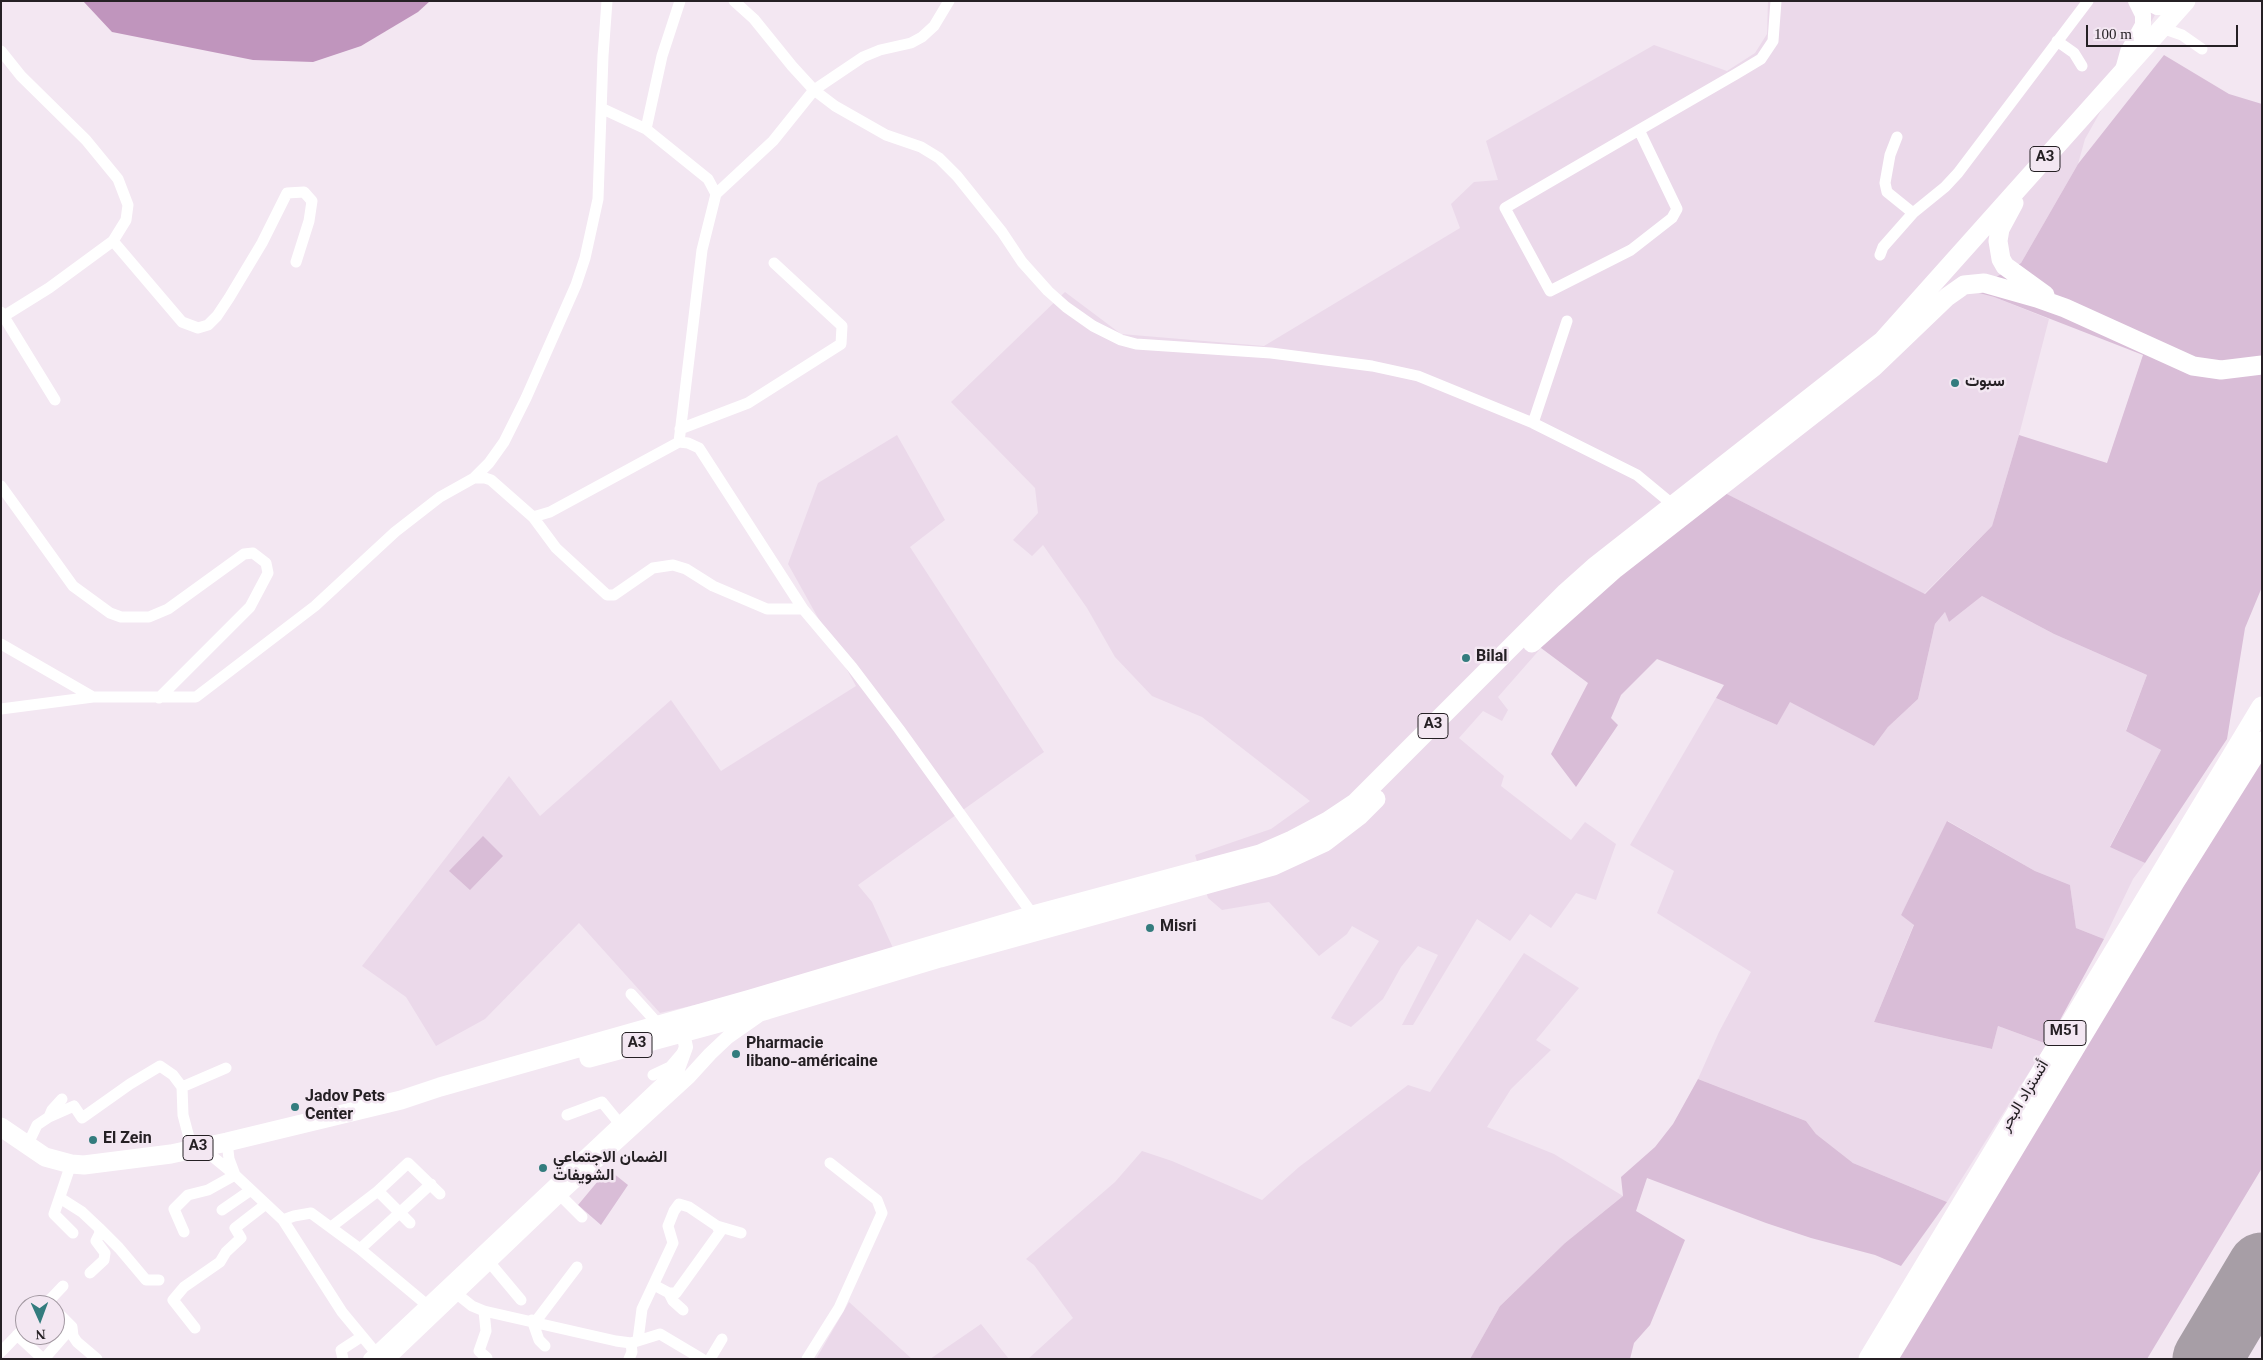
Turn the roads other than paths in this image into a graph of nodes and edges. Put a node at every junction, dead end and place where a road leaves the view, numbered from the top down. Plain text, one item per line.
1 (608, 1) edge
2 (680, 1) edge
3 (734, 1) edge
4 (949, 1) edge
5 (1776, 1) edge
6 (2088, 1) edge
7 (2136, 1) edge
8 (2146, 1) edge
9 (2183, 4) edge
10 (2162, 28) junction
11 (2057, 41) junction
12 (2202, 49) dead end
13 (1, 51) edge
14 (2082, 66) dead end
15 (2123, 70) junction
16 (814, 90) junction
17 (603, 109) junction
18 (646, 129) junction
19 (1640, 130) junction
20 (1897, 137) dead end
21 (2027, 180) junction
22 (716, 194) junction
23 (1913, 213) junction
24 (113, 241) junction
25 (1880, 255) dead end
26 (296, 262) dead end
27 (774, 263) dead end
28 (2065, 308) junction
29 (2, 314) edge
30 (1567, 321) dead end
31 (2262, 365) edge
32 (55, 400) dead end
33 (1533, 423) junction
34 (680, 429) junction
35 (679, 442) junction
36 (489, 463) junction
37 (474, 478) junction
38 (496, 484) junction
39 (1, 486) edge
40 (1672, 504) junction
41 (533, 517) junction
42 (803, 609) junction
43 (1, 644) edge
44 (93, 697) junction
45 (159, 698) junction
46 (2262, 707) edge
47 (1, 709) edge
48 (2262, 742) edge
49 (1033, 915) junction
50 (632, 994) dead end
51 (767, 1010) junction
52 (659, 1025) junction
53 (685, 1040) junction
54 (226, 1068) dead end
55 (653, 1075) dead end
56 (182, 1087) junction
57 (62, 1098) dead end
58 (401, 1100) junction
59 (568, 1115) dead end
60 (49, 1117) junction
61 (620, 1124) junction
62 (1, 1127) edge
63 (227, 1142) junction
64 (28, 1146) junction
65 (196, 1148) junction
66 (830, 1163) dead end
67 (71, 1164) junction
68 (235, 1175) junction
69 (431, 1184) junction
70 (251, 1190) junction
71 (378, 1191) junction
72 (440, 1194) dead end
73 (560, 1195) junction
74 (60, 1198) junction
75 (266, 1204) junction
76 (222, 1210) dead end
77 (398, 1212) junction
78 (582, 1217) dead end
79 (283, 1220) junction
80 (410, 1223) dead end
81 (717, 1226) junction
82 (331, 1227) junction
83 (99, 1228) junction
84 (73, 1232) dead end
85 (184, 1232) dead end
86 (742, 1233) dead end
87 (360, 1249) junction
88 (490, 1263) junction
89 (577, 1267) dead end
90 (90, 1273) dead end
91 (160, 1280) dead end
92 (654, 1285) junction
93 (63, 1286) dead end
94 (669, 1293) junction
95 (457, 1294) junction
96 (57, 1295) edge
97 (521, 1300) dead end
98 (427, 1305) junction
99 (683, 1310) dead end
100 (484, 1311) junction
101 (65, 1321) edge
102 (534, 1321) junction
103 (72, 1327) junction
104 (195, 1328) dead end
105 (15, 1337) edge
106 (361, 1337) junction
107 (722, 1338) dead end
108 (634, 1342) junction
109 (32, 1345) edge
110 (545, 1346) dead end
111 (1, 1352) edge
112 (379, 1358) edge
113 (487, 1358) edge
114 (44, 1359) edge
115 (98, 1359) edge
116 (343, 1359) edge
117 (629, 1359) edge
118 (702, 1359) edge
119 (710, 1359) edge
120 (808, 1359) edge
121 (1868, 1359) edge
122 (1887, 1359) edge

1 - 17 street
2 - 18 street
3 - 16 street
4 - 16 street
5 - 19 street
6 - 11 street
7 - 15 main road
8 - 9 main road
9 - 10 highway, A3
10 - 12 street
10 - 15 highway, A3
11 - 14 street
11 - 23 street
13 - 24 street
15 - 21 highway, A3
16 - 22 street
16 - 33 street
17 - 18 street
17 - 36 street
18 - 22 street
19 - 19 street
20 - 23 street
21 - 28 highway
21 - 40 highway, A3
22 - 34 street
23 - 25 street
24 - 26 street
24 - 29 street
27 - 34 street
28 - 31 highway, A3
28 - 51 highway, A3
29 - 32 street
30 - 33 street
33 - 40 street
34 - 35 street
35 - 41 street
35 - 42 street
36 - 37 street
36 - 38 street
37 - 38 street
37 - 45 street
38 - 41 street
39 - 45 street
40 - 49 highway, A3
41 - 42 street
42 - 49 street
43 - 44 street
44 - 45 street
44 - 47 street
46 - 121 highway, أتستراد البحر / M51
48 - 122 highway, أتستراد البحر / M51
49 - 52 highway, A3
50 - 52 street
51 - 53 highway, A3
51 - 73 street
52 - 58 highway, A3
53 - 55 street
53 - 58 highway, A3
53 - 61 street
54 - 56 street
56 - 60 street
56 - 65 street
57 - 60 street
58 - 63 highway, A3
59 - 61 street
60 - 64 street
61 - 98 street
62 - 64 highway, A3
63 - 65 highway, A3
63 - 68 street
64 - 67 highway, A3
65 - 67 highway, A3
65 - 68 street
66 - 120 street
67 - 74 street
68 - 70 street
68 - 85 street
69 - 71 street
69 - 72 street
69 - 77 street
70 - 75 street
70 - 76 street
71 - 77 street
71 - 82 street
73 - 78 street
73 - 88 street
74 - 83 street
74 - 84 street
75 - 79 street
75 - 104 street
77 - 80 street
77 - 87 street
79 - 82 street
79 - 106 street
81 - 86 street
81 - 92 street
81 - 94 street
82 - 87 street
83 - 90 street
83 - 91 street
87 - 98 street
88 - 95 street
88 - 97 street
89 - 102 street
92 - 94 street
92 - 108 street
93 - 96 street
94 - 99 street
95 - 100 street
95 - 112 street
98 - 112 street
100 - 102 street
100 - 113 street
101 - 103 street
102 - 108 street
102 - 110 street
103 - 114 street
103 - 115 street
105 - 111 street
106 - 112 street
106 - 116 street
107 - 119 street
108 - 117 street
108 - 118 street
109 - 114 street

